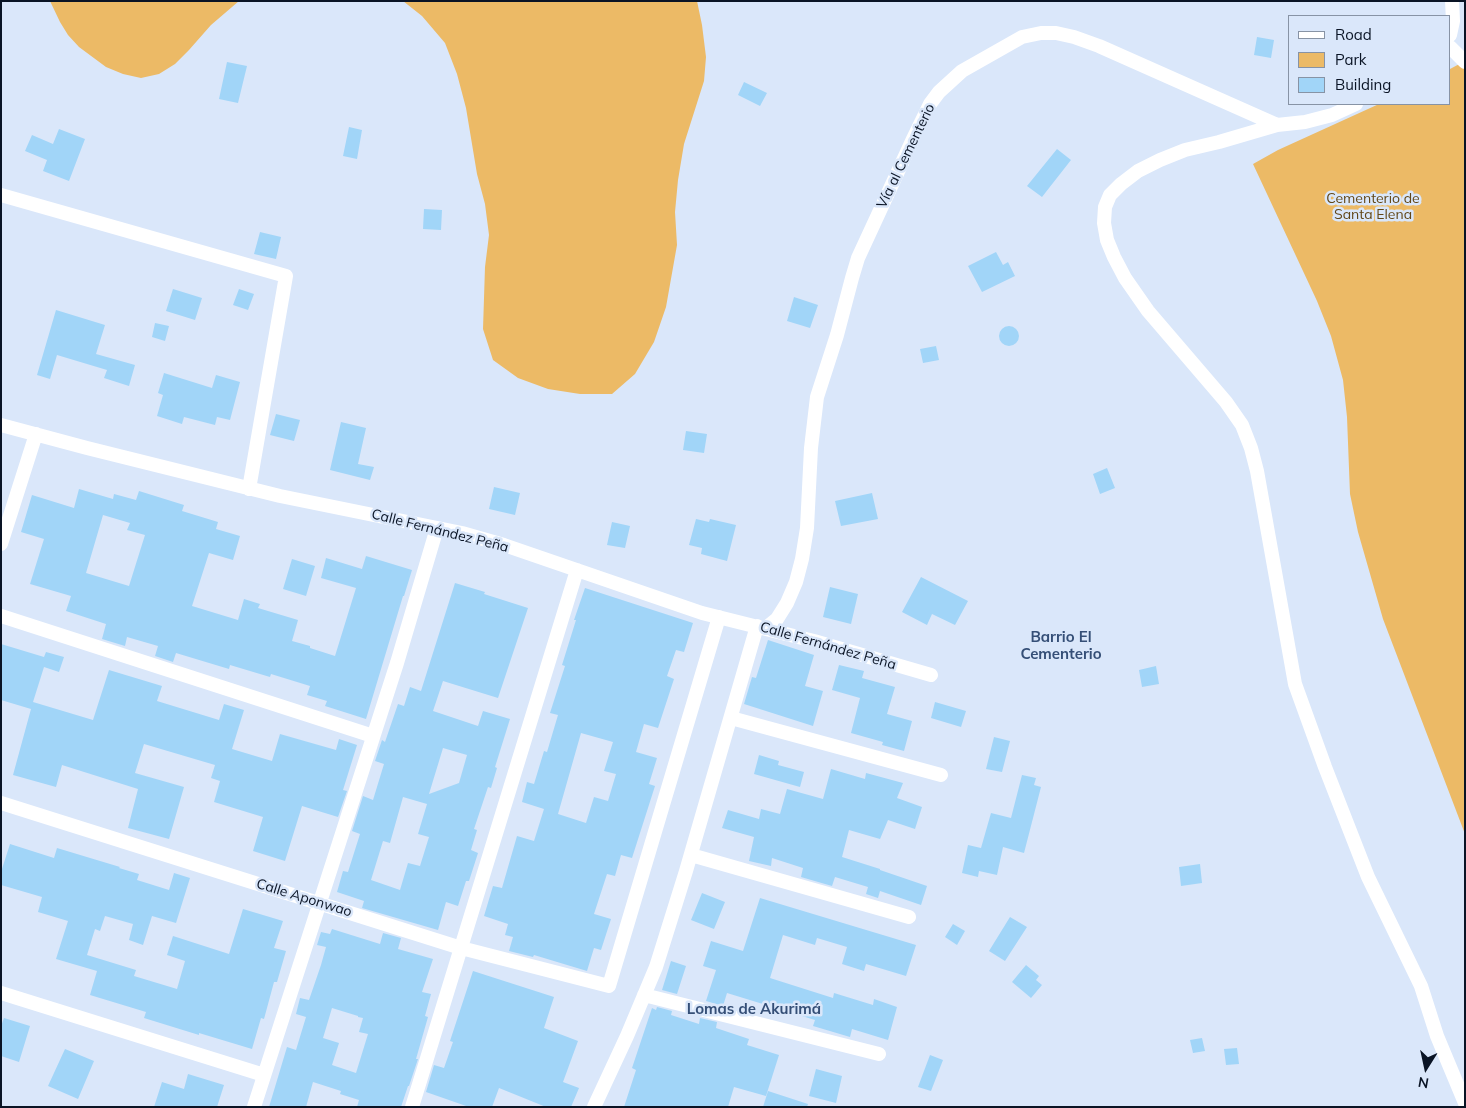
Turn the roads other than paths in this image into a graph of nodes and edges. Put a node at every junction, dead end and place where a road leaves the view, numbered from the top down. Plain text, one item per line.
1 (1452, 1) edge
2 (1451, 30) edge
3 (1451, 48) edge
4 (1465, 62) edge
5 (1354, 105) edge
6 (1277, 125) junction
7 (1, 195) edge
8 (1, 425) edge
9 (36, 434) junction
10 (249, 489) junction
11 (437, 528) junction
12 (1, 544) edge
13 (577, 570) junction
14 (1, 616) edge
15 (719, 617) junction
16 (762, 627) junction
17 (931, 675) dead end
18 (731, 718) junction
19 (373, 736) junction
20 (941, 775) dead end
21 (1, 803) edge
22 (691, 855) junction
23 (319, 903) junction
24 (909, 917) dead end
25 (461, 948) junction
26 (1, 993) edge
27 (644, 995) junction
28 (879, 1054) dead end
29 (264, 1075) junction
30 (1465, 1103) edge
31 (254, 1107) edge
32 (412, 1107) edge
33 (594, 1107) edge

1 - 2 street
3 - 4 street
5 - 6 street
6 - 16 street, Vía al Cementerio
6 - 30 street
7 - 10 street
8 - 9 street, Calle Fernández Peña
9 - 10 street, Calle Fernández Peña
9 - 12 street
10 - 11 street, Calle Fernández Peña
11 - 13 street, Calle Fernández Peña
11 - 19 street
13 - 15 street, Calle Fernández Peña
13 - 25 street
14 - 19 street
15 - 16 street, Calle Fernández Peña
15 - 25 street, Calle Aponwao
16 - 17 street, Calle Fernández Peña
16 - 18 street
18 - 20 street
18 - 22 street
19 - 23 street
21 - 23 street, Calle Aponwao
22 - 24 street
22 - 27 street
23 - 25 street, Calle Aponwao
23 - 29 street
25 - 32 street
26 - 29 street
27 - 28 street
27 - 33 street
29 - 31 street

